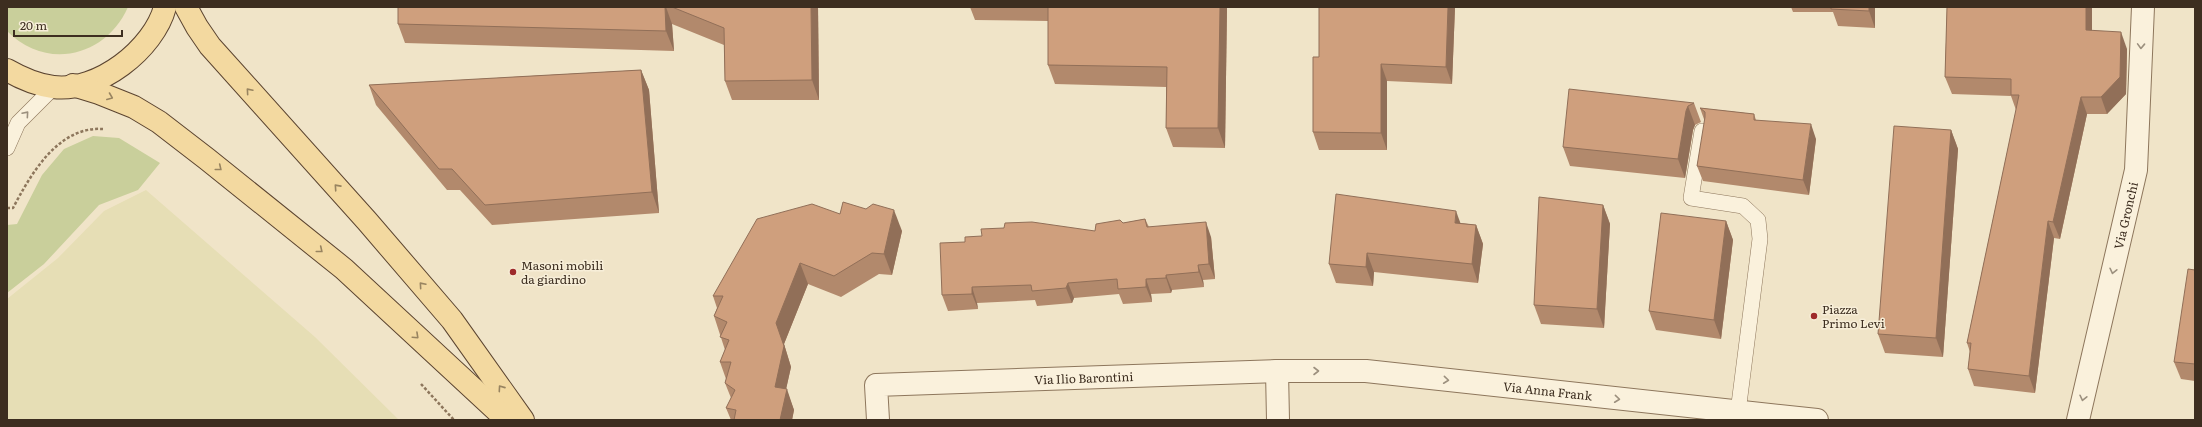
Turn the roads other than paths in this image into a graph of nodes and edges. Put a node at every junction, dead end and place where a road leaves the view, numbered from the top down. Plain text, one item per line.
1 (165, 7) edge
2 (186, 7) edge
3 (2143, 7) edge
4 (7, 70) edge
5 (64, 86) junction
6 (1702, 131) edge
7 (7, 148) edge
8 (1277, 371) junction
9 (1738, 412) junction
10 (507, 420) edge
11 (523, 420) edge
12 (878, 420) edge
13 (1278, 420) edge
14 (1817, 420) edge
15 (2078, 420) edge

1 - 5 main road
11 -> 2 main road
3 -> 15 street, Via Gronchi
4 - 5 main road
7 -> 5 lane
5 -> 10 main road
6 - 9 lane
8 -> 9 street, Via Anna Frank
8 - 12 street, Via Ilio Barontini
8 - 13 street
9 - 14 street, Via Anna Frank

